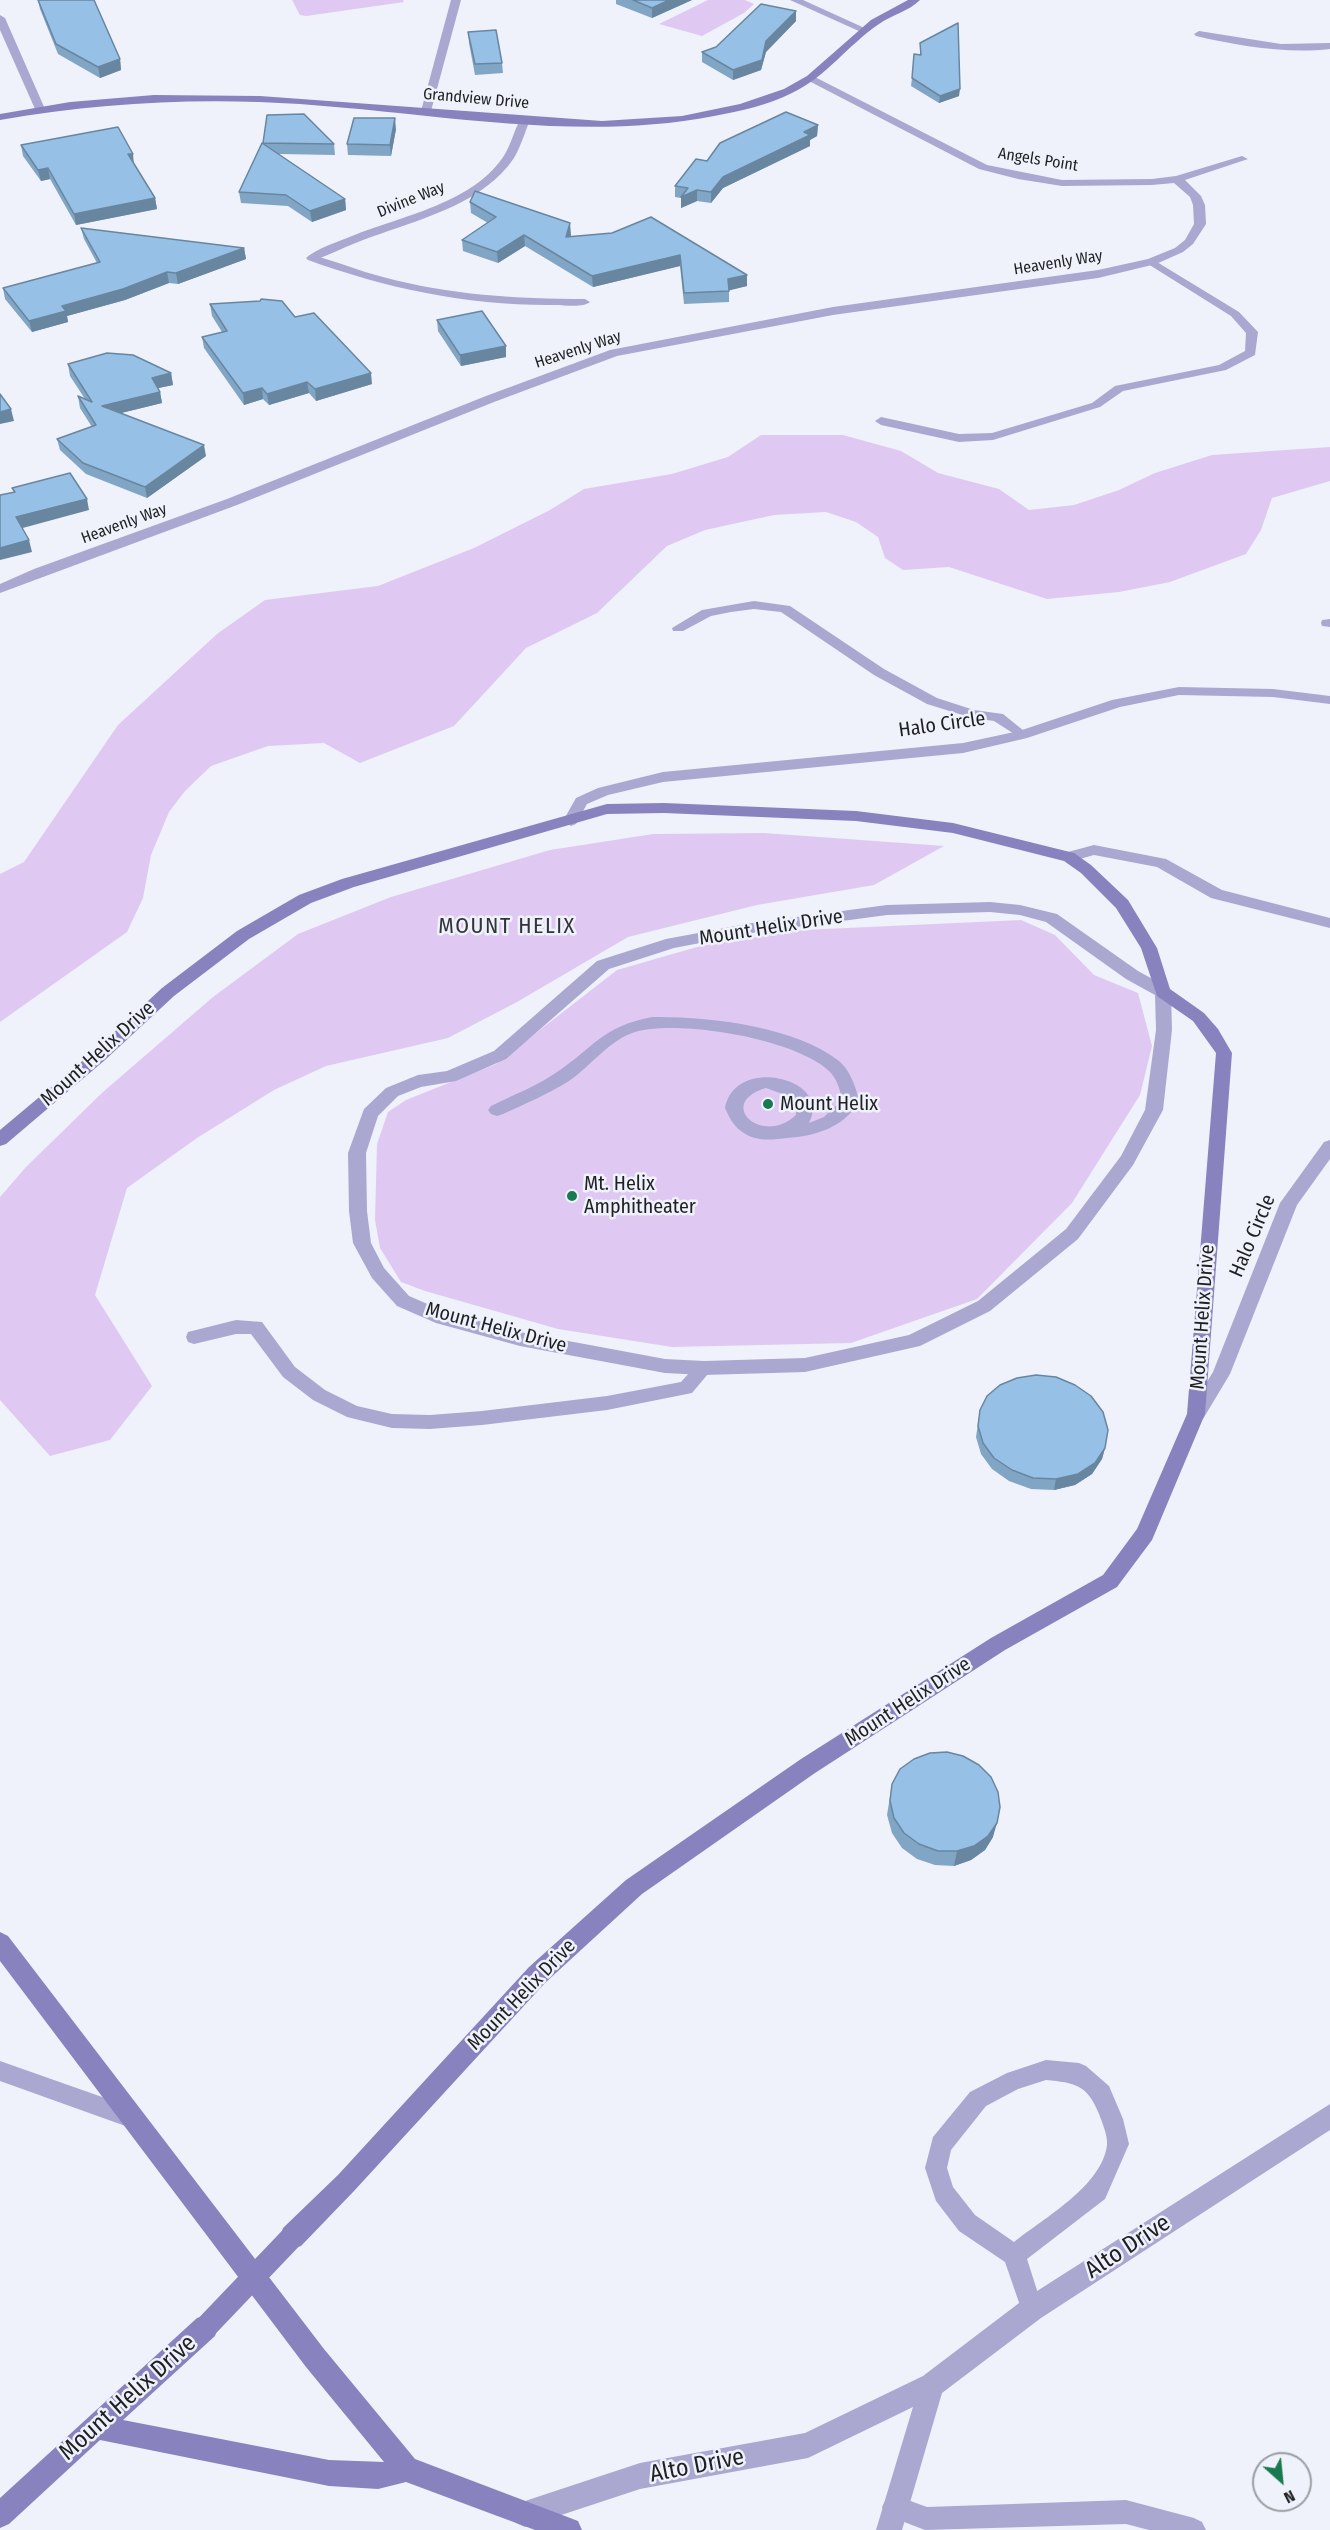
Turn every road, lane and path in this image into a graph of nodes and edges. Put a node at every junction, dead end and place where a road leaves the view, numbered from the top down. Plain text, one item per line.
1 (456, 0) edge
2 (795, 0) edge
3 (915, 0) edge
4 (0, 18) edge
5 (864, 30) junction
6 (1199, 34) dead end
7 (1330, 46) edge
8 (811, 78) junction
9 (40, 109) junction
10 (426, 111) junction
11 (0, 117) edge
12 (525, 120) junction
13 (1242, 159) dead end
14 (1177, 179) junction
15 (312, 258) joint
16 (1152, 262) junction
17 (585, 302) dead end
18 (881, 421) dead end
19 (0, 589) edge
20 (678, 628) dead end
21 (1330, 700) edge
22 (1022, 735) junction
23 (570, 821) junction
24 (1069, 857) junction
25 (1330, 923) edge
26 (1162, 992) junction
27 (497, 1110) dead end
28 (783, 1132) dead end
29 (0, 1140) edge
30 (1330, 1146) edge
31 (194, 1337) dead end
32 (704, 1368) junction
33 (1196, 1414) junction
34 (0, 1943) edge
35 (0, 2071) edge
36 (1330, 2116) edge
37 (131, 2117) junction
38 (1014, 2256) junction
39 (1032, 2309) junction
40 (932, 2385) junction
41 (96, 2427) junction
42 (406, 2469) junction
43 (525, 2514) junction
44 (0, 2515) edge
45 (892, 2518) edge
46 (569, 2530) edge
47 (1194, 2530) edge

1 - 10 lane
2 - 5 lane
3 - 5 street, Grandview Drive
4 - 9 street
5 - 8 street, Grandview Drive
6 - 7 lane
8 - 12 street, Grandview Drive
8 - 14 street, Angels Point
9 - 10 street, Grandview Drive
9 - 11 street, Grandview Drive
10 - 12 street, Grandview Drive
12 - 15 street, Divine Way
13 - 14 street, Angels Point
14 - 16 street, Heavenly Way
15 - 17 lane
16 - 18 lane
16 - 19 street, Heavenly Way
20 - 22 lane
21 - 22 street, Halo Circle
22 - 23 street, Halo Circle
23 - 24 street, Mount Helix Drive
23 - 29 street, Mount Helix Drive
24 - 25 street
24 - 26 street, Mount Helix Drive
26 - 32 street, Mount Helix Drive
26 - 32 street, Mount Helix Drive
26 - 33 street, Mount Helix Drive
27 - 28 street
30 - 33 street, Halo Circle
31 - 32 lane
33 - 41 street, Mount Helix Drive, bridge
34 - 37 street
35 - 37 lane
36 - 39 street, Alto Drive
37 - 42 street
38 - 38 lane
38 - 39 lane
39 - 40 street, Alto Drive
40 - 43 street, Alto Drive
40 - 45 street
41 - 42 street
41 - 44 street, Mount Helix Drive
42 - 43 street
43 - 46 street
45 - 47 lane

